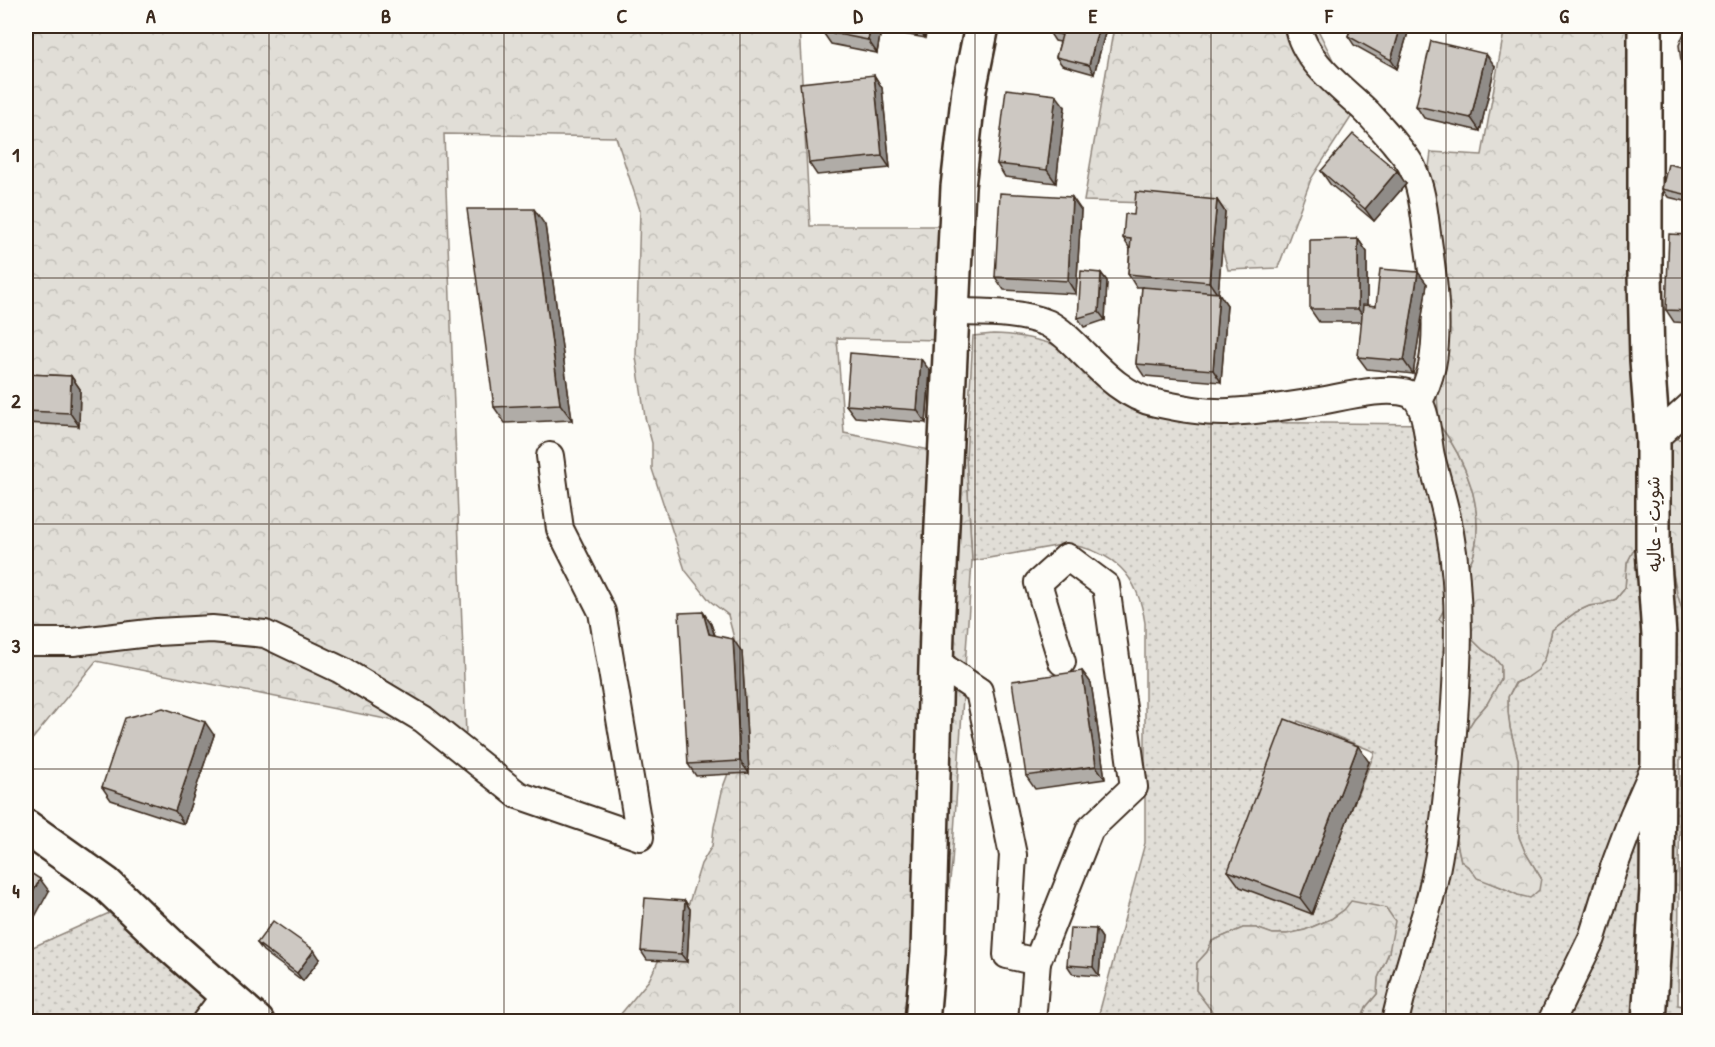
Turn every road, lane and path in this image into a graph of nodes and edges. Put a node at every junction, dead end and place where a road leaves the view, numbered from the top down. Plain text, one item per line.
1 (982, 26) edge
2 (1298, 26) edge
3 (1645, 26) edge
4 (952, 312) junction
5 (1419, 401) junction
6 (1689, 406) edge
7 (1653, 440) junction
8 (550, 456) dead end
9 (26, 642) edge
10 (936, 662) junction
11 (1062, 662) dead end
12 (1658, 758) junction
13 (26, 827) edge
14 (1037, 962) junction
15 (226, 994) junction
16 (205, 1022) edge
17 (257, 1022) edge
18 (922, 1022) edge
19 (1032, 1022) edge
20 (1395, 1022) edge
21 (1551, 1022) edge
22 (1649, 1022) edge

1 - 4 main road
2 - 5 street
3 - 7 main road, شويت - عاليه
4 - 5 street
4 - 10 main road
5 - 20 street
6 - 7 street
7 - 12 main road, شويت - عاليه
8 - 9 street
10 - 14 street
10 - 18 main road
11 - 14 street
12 - 21 street
12 - 22 main road, شويت - عاليه
13 - 15 main road
14 - 19 street
15 - 16 street
15 - 17 main road

